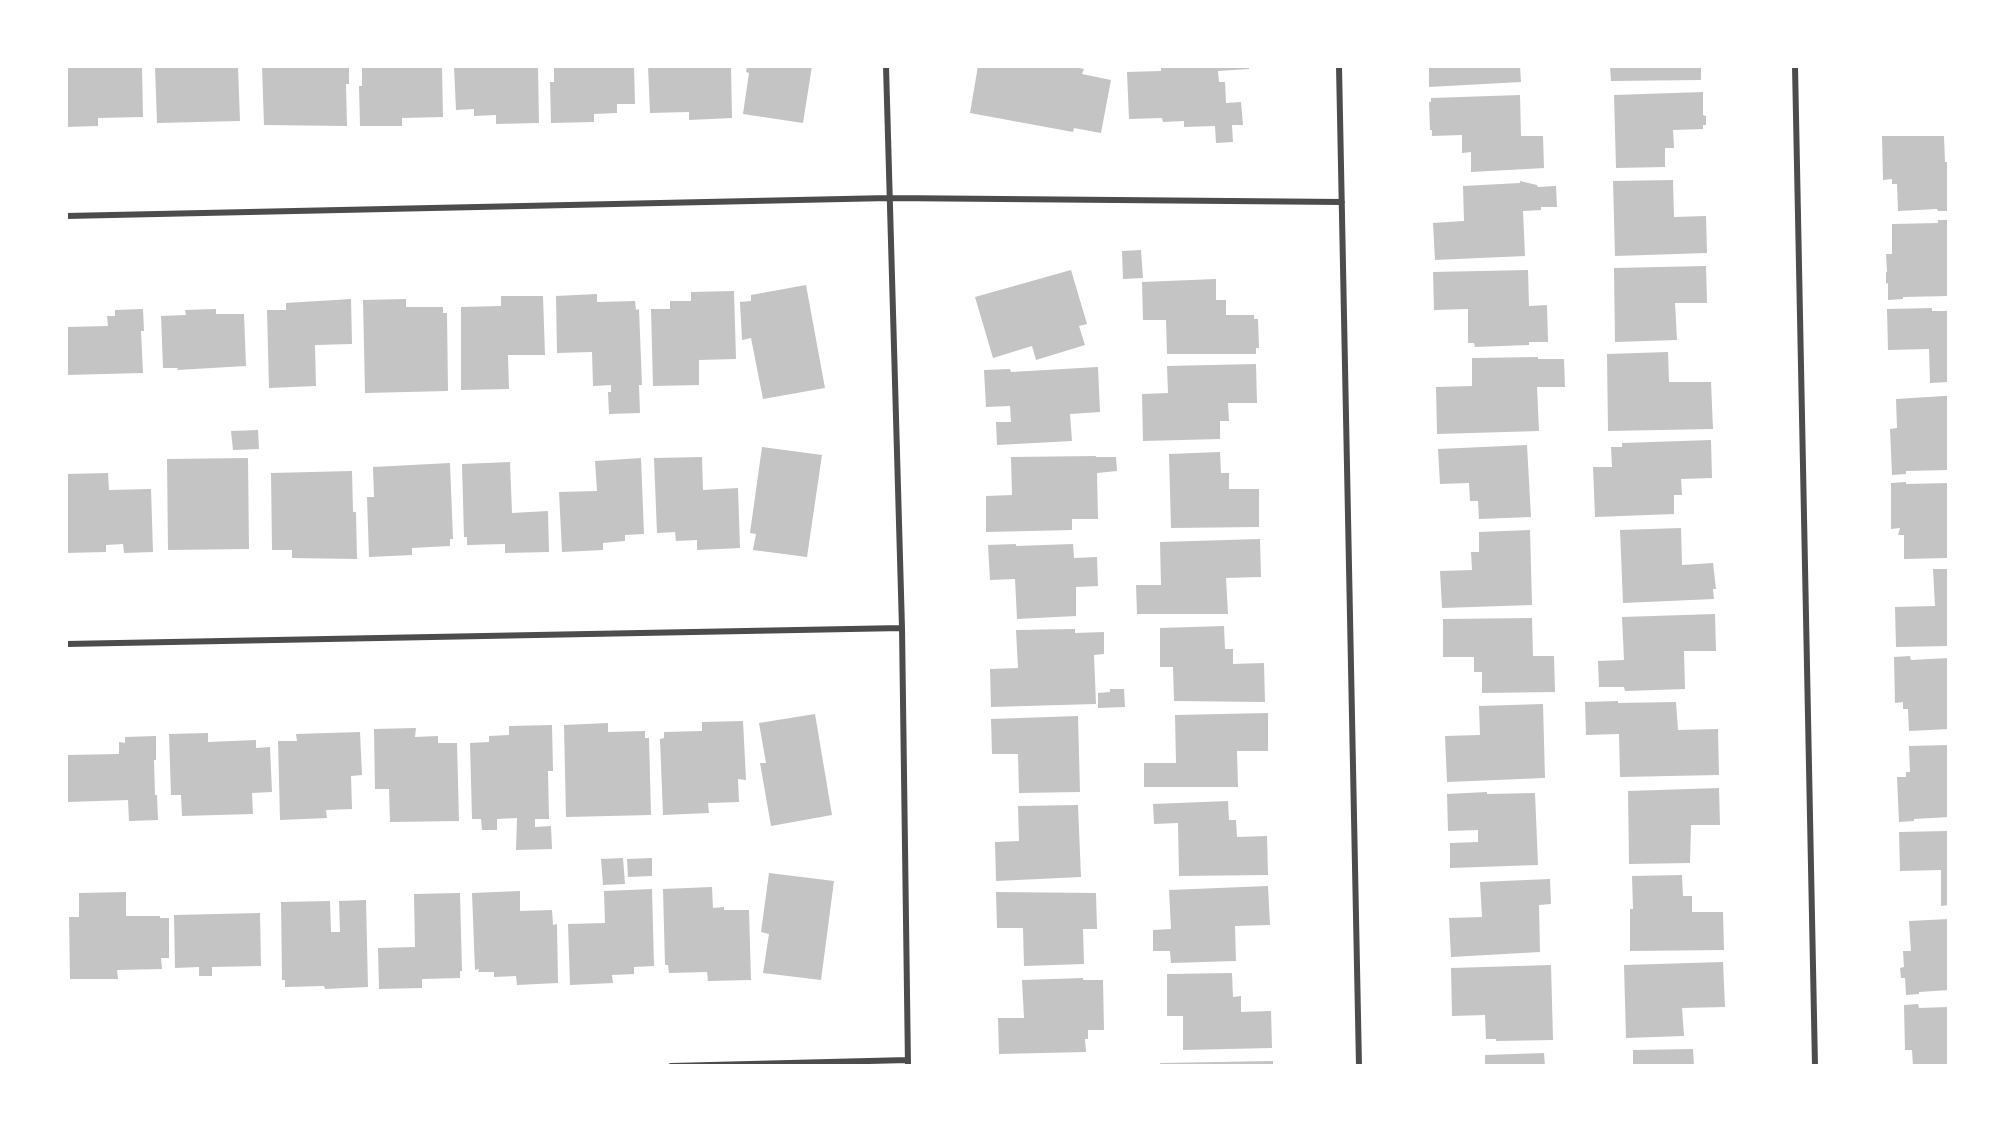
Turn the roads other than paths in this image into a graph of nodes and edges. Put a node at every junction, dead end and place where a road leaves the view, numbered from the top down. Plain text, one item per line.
1 (886, 66) edge
2 (1339, 66) edge
3 (1795, 66) edge
4 (889, 198) junction
5 (1342, 202) junction
6 (66, 216) edge
7 (902, 628) junction
8 (66, 644) edge
9 (908, 1063) edge
10 (671, 1066) edge
11 (1359, 1066) edge
12 (1815, 1066) edge

1 - 4 street
2 - 5 street
3 - 12 street
4 - 5 street
4 - 6 street
4 - 7 street
5 - 11 street
7 - 8 street
7 - 9 street
9 - 10 street

